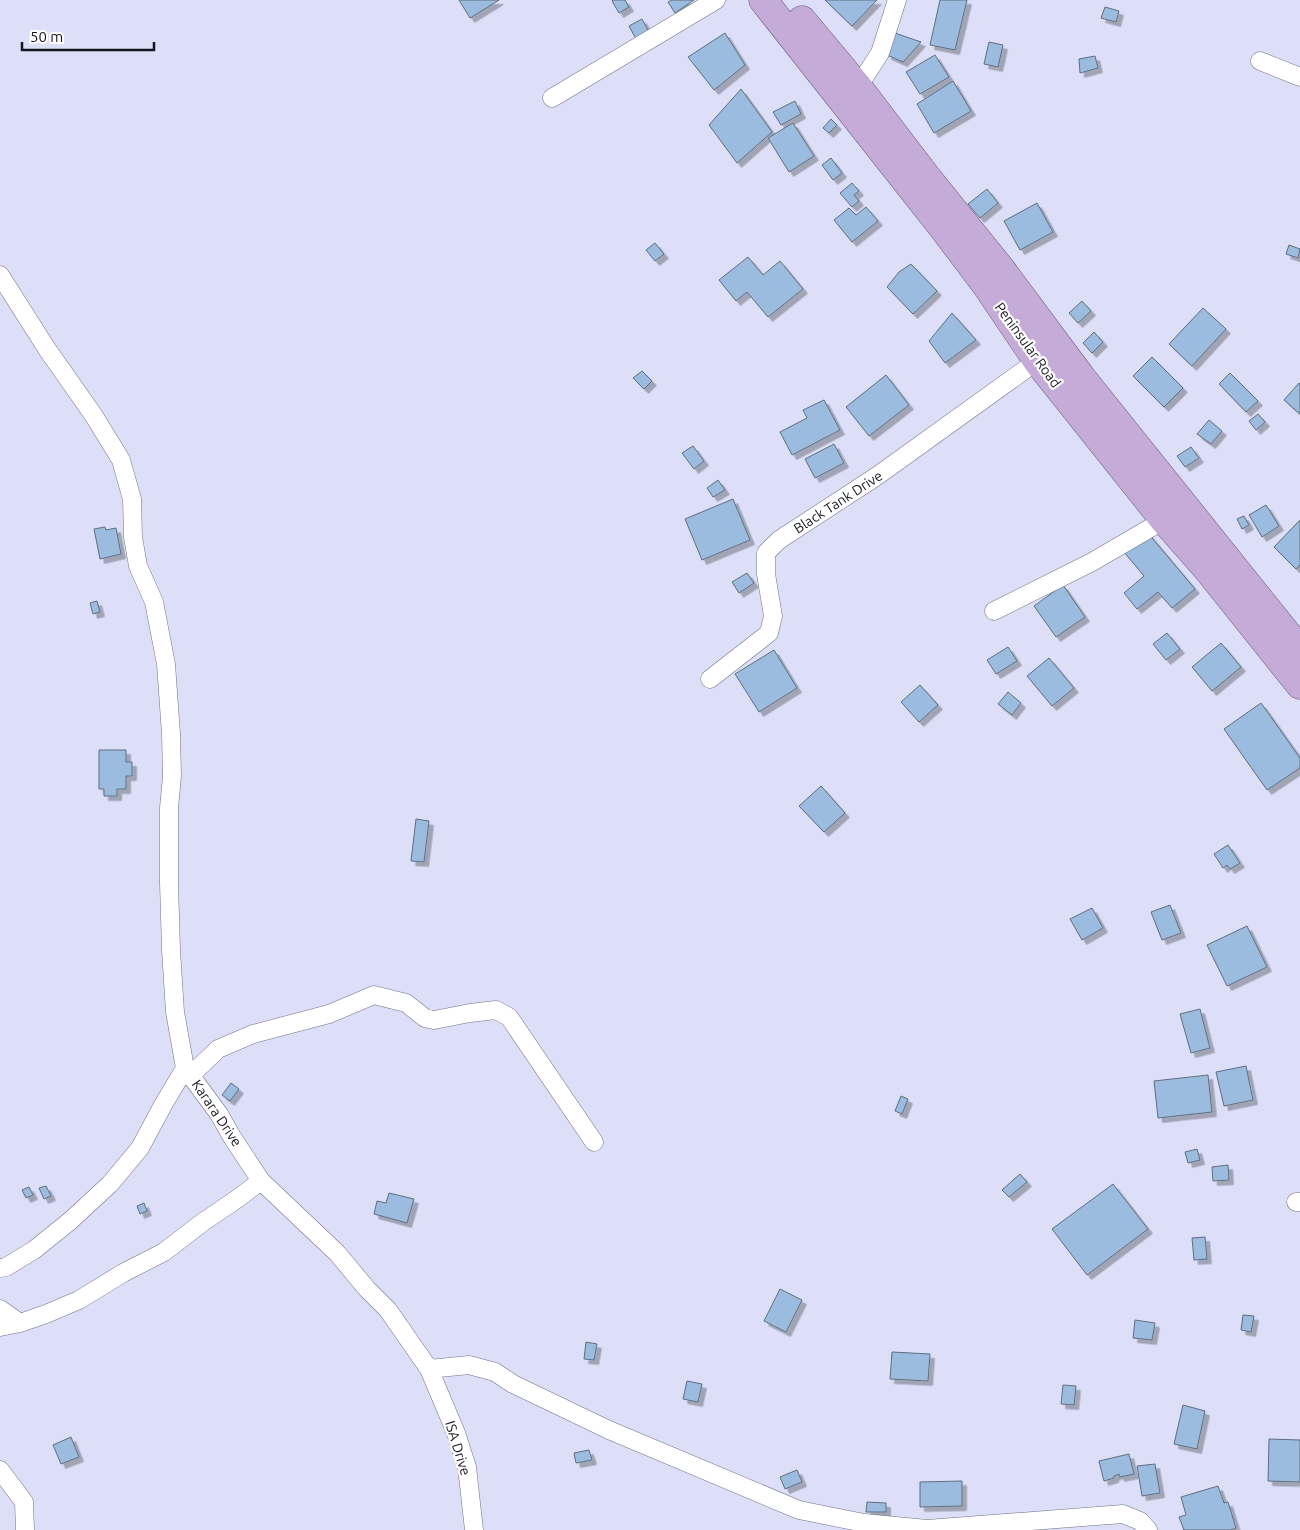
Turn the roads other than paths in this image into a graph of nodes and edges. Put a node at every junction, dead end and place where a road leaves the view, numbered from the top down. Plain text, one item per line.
1 (716, 0) edge
2 (763, 0) edge
3 (786, 0) edge
4 (897, 0) edge
5 (1260, 61) dead end
6 (1300, 77) edge
7 (858, 87) junction
8 (552, 98) dead end
9 (0, 275) edge
10 (1047, 354) junction
11 (1164, 520) junction
12 (994, 612) dead end
13 (1300, 650) edge
14 (710, 679) dead end
15 (1300, 685) edge
16 (188, 1071) junction
17 (594, 1142) dead end
18 (261, 1181) junction
19 (0, 1268) edge
20 (0, 1309) edge
21 (20, 1323) junction
22 (0, 1326) edge
23 (429, 1369) junction
24 (0, 1470) edge
25 (25, 1530) edge
26 (474, 1530) edge
27 (1148, 1530) edge

1 - 8 street
2 - 10 main road, Peninsular Road
3 - 7 main road, Peninsular Road
4 - 7 street
5 - 6 street
7 - 10 main road, Peninsular Road
9 - 16 street
10 - 11 main road, Peninsular Road
10 - 13 main road, Peninsular Road
10 - 14 street, Black Tank Drive
11 - 12 street
11 - 15 main road, Peninsular Road
16 - 17 street
16 - 18 street, Karara Drive
16 - 19 street, Karara Drive
18 - 21 street
18 - 23 street, Karara Drive
20 - 21 street
21 - 22 street
23 - 26 street, ISA Drive
23 - 27 street
24 - 25 street

